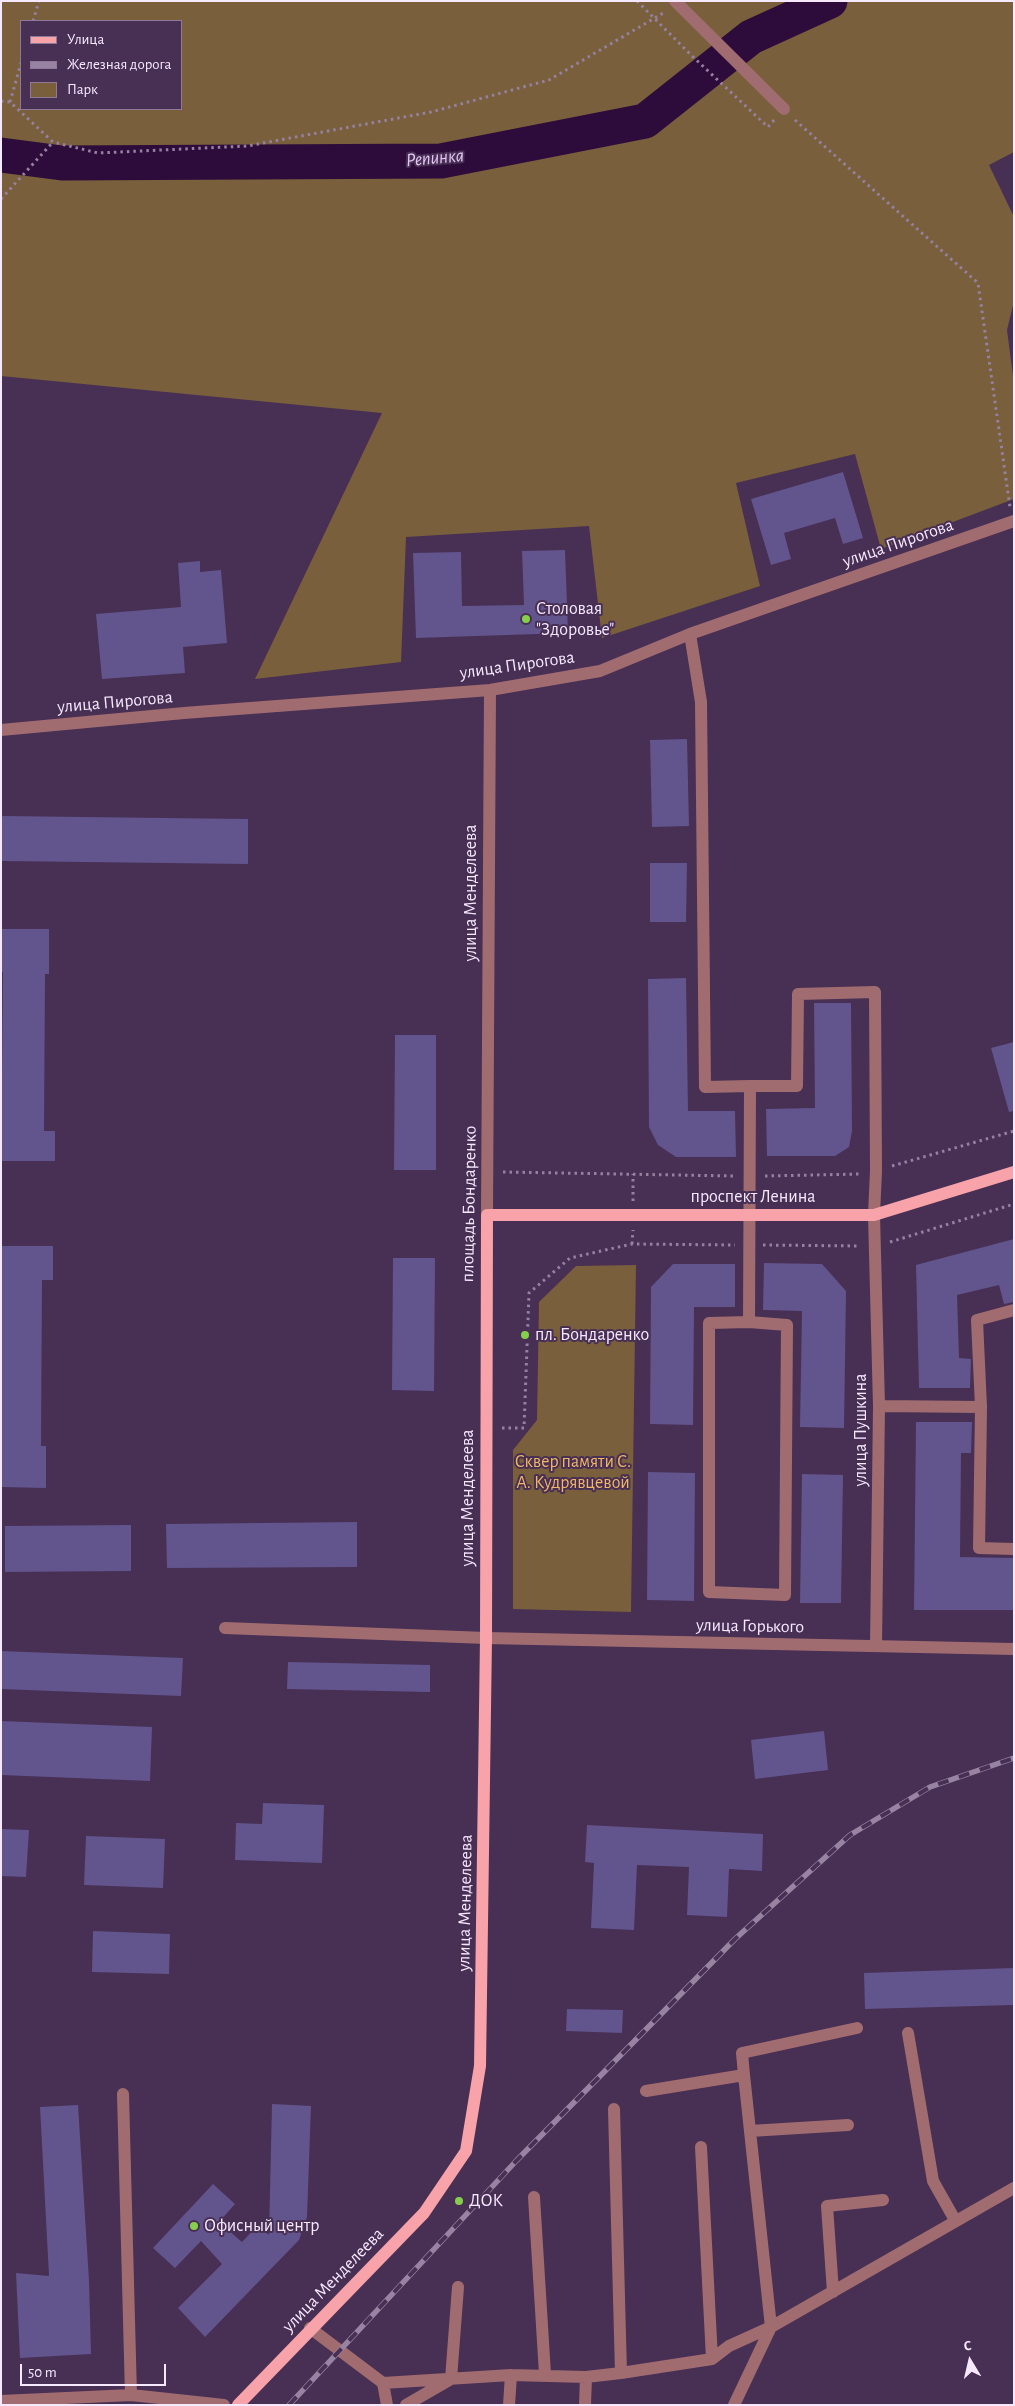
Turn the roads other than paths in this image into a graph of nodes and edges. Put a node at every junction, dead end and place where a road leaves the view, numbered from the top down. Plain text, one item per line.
1 (671, 6) edge
2 (784, 109) road end
3 (1013, 522) edge
4 (690, 634) junction
5 (490, 690) junction
6 (1, 730) edge
7 (750, 1086) junction
8 (488, 1096) joint
9 (1014, 1172) edge
10 (750, 1214) junction
11 (486, 1215) junction
12 (874, 1215) junction
13 (1014, 1310) edge
14 (486, 1313) joint
15 (749, 1322) junction
16 (879, 1406) junction
17 (981, 1408) junction
18 (1014, 1549) edge
19 (225, 1628) dead end
20 (486, 1638) junction
21 (876, 1646) junction
22 (1014, 1649) edge
23 (857, 2028) dead end
24 (908, 2033) dead end
25 (744, 2075) junction
26 (646, 2091) dead end
27 (124, 2094) dead end
28 (614, 2109) dead end
29 (848, 2125) dead end
30 (750, 2131) junction
31 (701, 2147) dead end
32 (1014, 2188) edge
33 (534, 2197) dead end
34 (883, 2200) dead end
35 (954, 2220) junction
36 (458, 2286) dead end
37 (833, 2292) junction
38 (771, 2327) junction
39 (310, 2328) junction
40 (712, 2358) junction
41 (621, 2373) junction
42 (511, 2374) junction
43 (546, 2374) junction
44 (586, 2376) junction
45 (450, 2378) junction
46 (383, 2383) junction
47 (131, 2396) junction
48 (1, 2400) edge
49 (224, 2405) edge
50 (238, 2405) edge
51 (387, 2405) edge
52 (406, 2405) edge
53 (509, 2405) edge
54 (586, 2405) edge
55 (734, 2405) edge

1 - 2 street, bridge
3 - 4 street, улица Пирогова
4 - 5 street, улица Пирогова
4 - 7 street
5 - 6 street, улица Пирогова
5 - 8 street, улица Менделеева
7 - 10 street
7 - 12 street, улица Пушкина
8 - 11 street, площадь Бондаренко
9 - 12 main road, проспект Ленина
10 - 11 main road, проспект Ленина
10 - 12 main road, проспект Ленина
10 - 15 street
11 - 14 main road, площадь Бондаренко
12 - 16 street, улица Пушкина
13 - 17 street
14 - 20 main road, улица Менделеева
15 - 15 street
16 - 17 street
16 - 21 street, улица Пушкина
17 - 18 street
19 - 20 street, улица Горького
20 - 21 street, улица Горького
20 - 39 main road, улица Менделеева
21 - 22 street, улица Горького
23 - 25 street
24 - 35 street
25 - 26 street
25 - 30 street
27 - 47 street
28 - 41 street
29 - 30 street
30 - 38 street
31 - 40 street
32 - 35 street
33 - 43 street
34 - 37 street
35 - 37 street
36 - 45 street
37 - 38 street
38 - 40 street
38 - 55 street
39 - 46 street
39 - 50 main road, улица Менделеева
40 - 41 street
41 - 44 street
42 - 43 street
42 - 45 street
42 - 53 street
43 - 44 street
44 - 54 street
45 - 46 street
45 - 52 street
46 - 51 street
47 - 48 street
47 - 49 street

